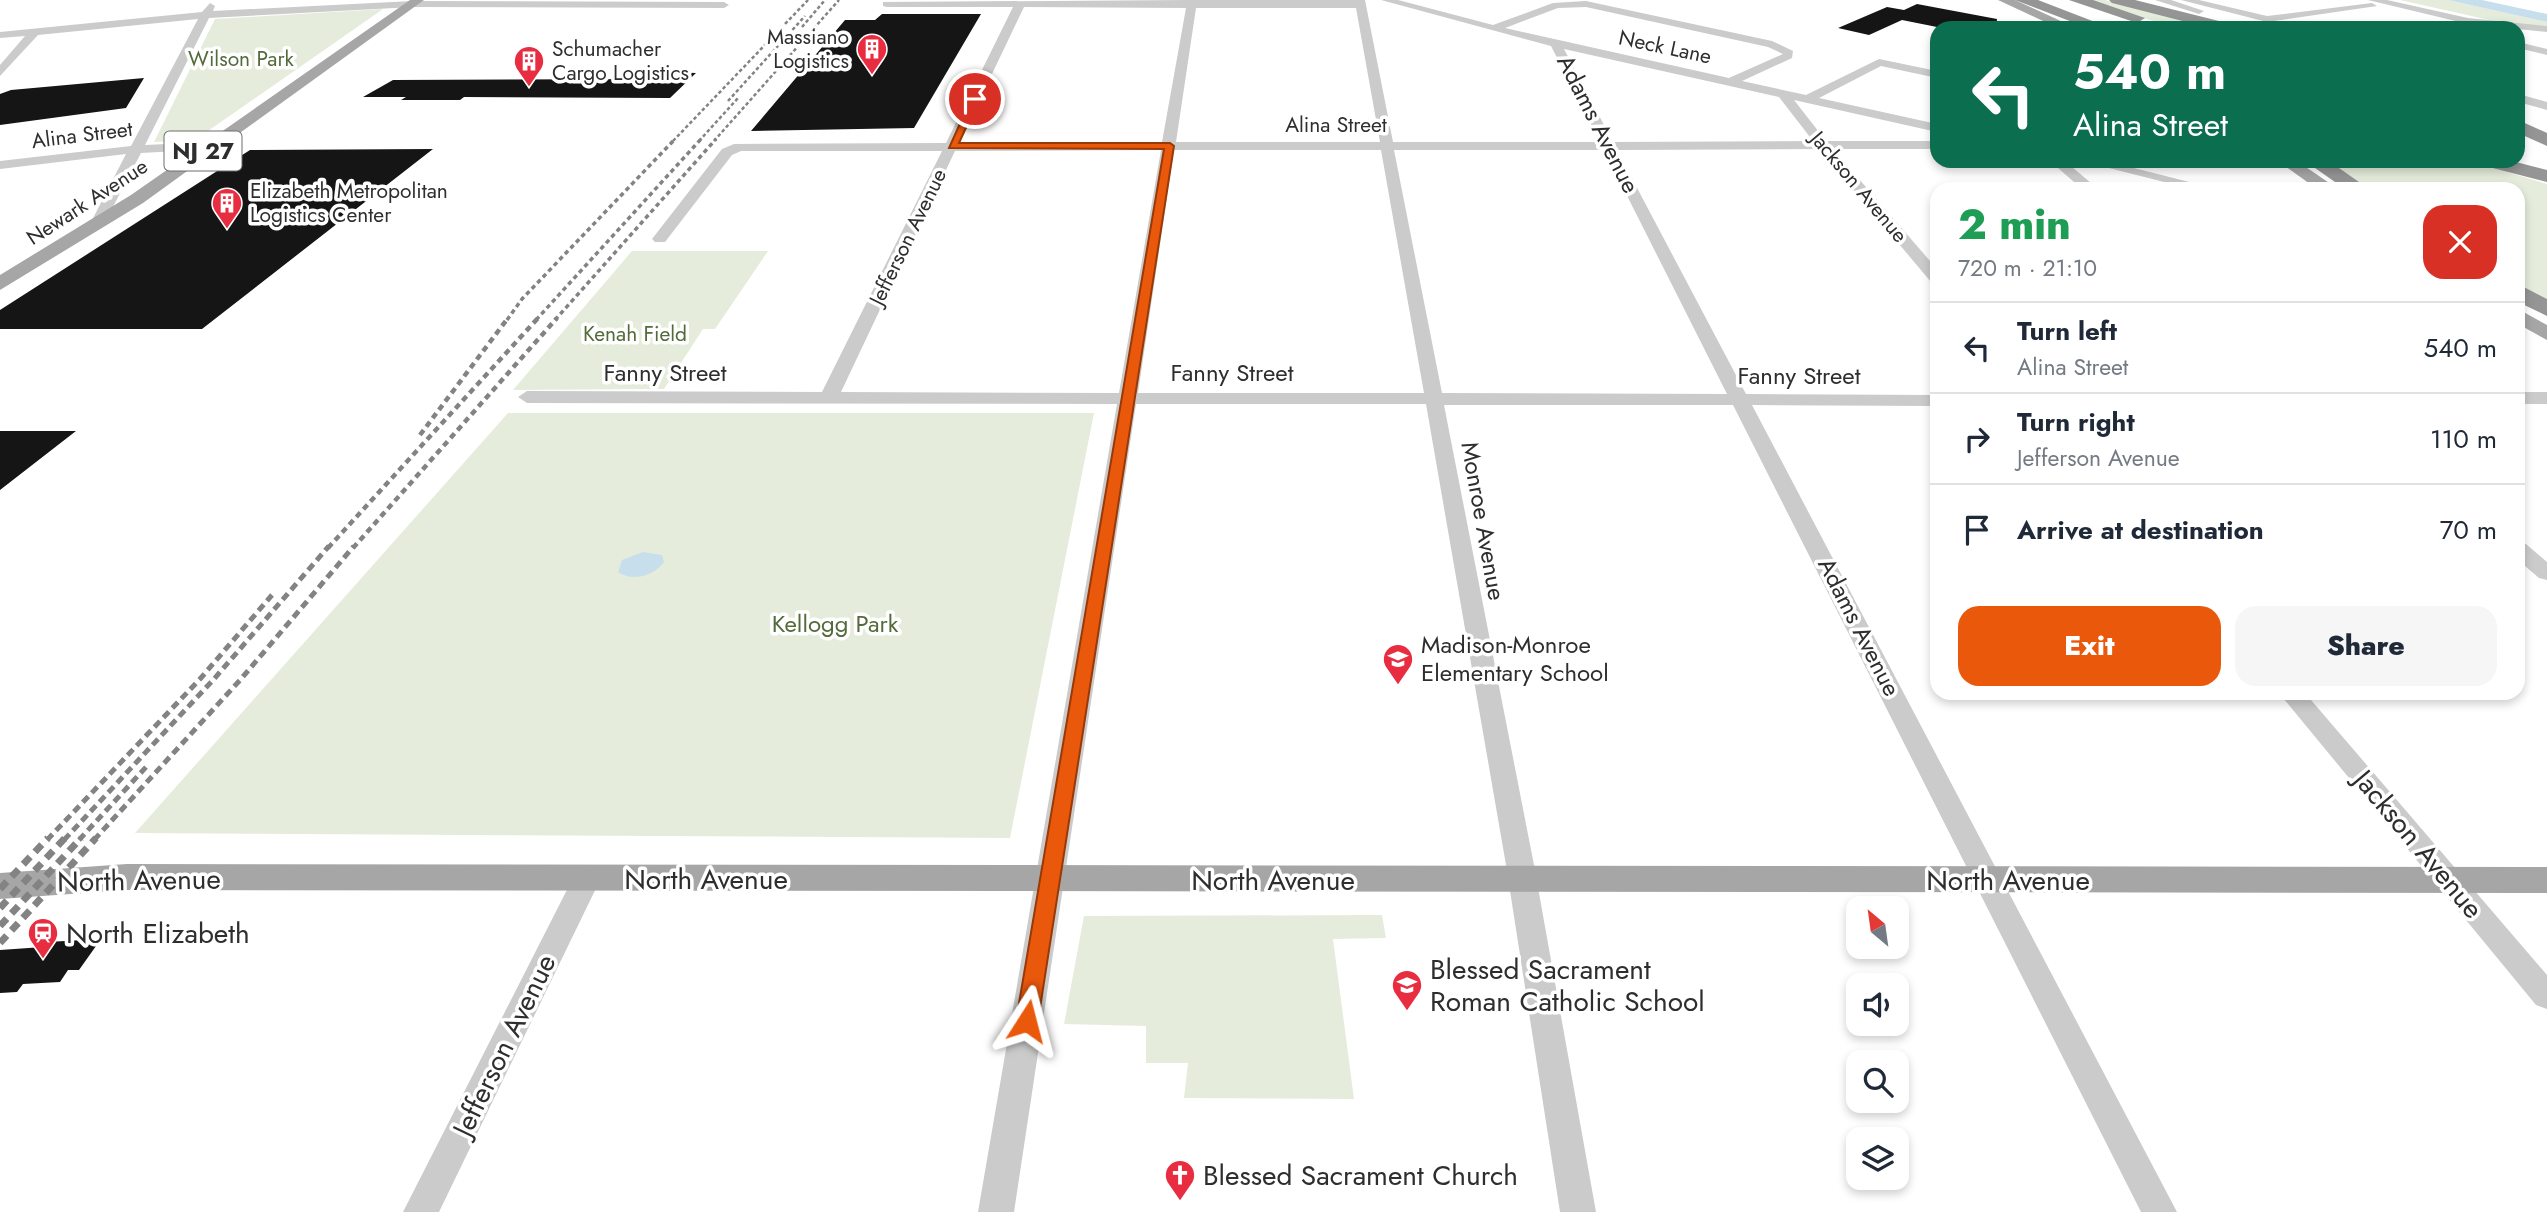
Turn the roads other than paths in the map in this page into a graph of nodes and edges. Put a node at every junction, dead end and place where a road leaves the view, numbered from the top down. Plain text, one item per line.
1 (1386, 0) edge
2 (2004, 0) edge
3 (2023, 0) edge
4 (2049, 0) edge
5 (2055, 0) edge
6 (2077, 0) edge
7 (2160, 0) edge
8 (2186, 0) edge
9 (2349, 0) edge
10 (212, 2) edge
11 (1021, 2) edge
12 (1191, 2) edge
13 (2125, 2) edge
14 (2372, 2) edge
15 (1360, 3) edge
16 (411, 5) edge
17 (724, 5) dead end
18 (887, 5) dead end
19 (204, 15) junction
20 (2062, 21) edge
21 (2064, 21) edge
22 (2107, 21) edge
23 (2123, 21) edge
24 (2146, 21) edge
25 (2201, 21) edge
26 (2237, 21) edge
27 (2428, 21) edge
28 (2459, 21) edge
29 (1494, 28) junction
30 (2525, 28) edge
31 (2547, 29) edge
32 (34, 32) junction
33 (0, 36) edge
34 (2525, 38) edge
35 (2547, 41) edge
36 (1556, 44) junction
37 (2525, 47) edge
38 (2547, 52) edge
39 (0, 72) edge
40 (1930, 73) edge
41 (1731, 82) junction
42 (1783, 94) junction
43 (2525, 95) edge
44 (2547, 96) edge
45 (2525, 98) edge
46 (1808, 99) junction
47 (2547, 106) edge
48 (2525, 121) edge
49 (1930, 126) edge
50 (2525, 130) edge
51 (2547, 130) edge
52 (2547, 140) edge
53 (1930, 145) edge
54 (210, 146) junction
55 (953, 146) junction
56 (1170, 146) junction
57 (1387, 146) junction
58 (1610, 147) junction
59 (1824, 147) junction
60 (136, 149) junction
61 (2525, 151) edge
62 (2547, 161) edge
63 (0, 165) edge
64 (2525, 165) edge
65 (2066, 168) edge
66 (2118, 168) edge
67 (2297, 168) edge
68 (2326, 168) edge
69 (2516, 168) edge
70 (2547, 176) edge
71 (2082, 182) edge
72 (2180, 182) edge
73 (2318, 182) edge
74 (2348, 182) edge
75 (110, 199) joint
76 (97, 224) junction
77 (660, 239) dead end
78 (1930, 271) edge
79 (0, 284) edge
80 (2525, 295) edge
81 (2547, 309) edge
82 (2525, 320) edge
83 (2547, 334) edge
84 (527, 397) dead end
85 (829, 397) junction
86 (1127, 397) junction
87 (1434, 398) junction
88 (2525, 398) edge
89 (2547, 398) edge
90 (1741, 400) junction
91 (1930, 400) edge
92 (2525, 555) edge
93 (2547, 573) edge
94 (2297, 700) edge
95 (587, 878) junction
96 (1522, 880) junction
97 (1989, 880) junction
98 (2547, 880) edge
99 (1050, 881) junction
100 (2450, 881) junction
101 (0, 886) edge
102 (2547, 996) edge
103 (421, 1212) edge
104 (996, 1212) edge
105 (1578, 1212) edge
106 (2159, 1212) edge

1 - 29 street, Neck Lane
2 - 20 main road
3 - 21 highway
4 - 22 highway
5 - 23 highway
6 - 24 highway
7 - 26 street
8 - 14 street
9 - 14 street
10 - 19 street
11 - 12 street
11 - 18 street
11 - 55 street, Jefferson Avenue
12 - 15 street
12 - 56 street
13 - 25 highway
14 - 27 street
14 - 28 street
15 - 57 street, Monroe Avenue
16 - 17 street
16 - 19 street
16 - 54 main road, Newark Avenue / NJ 27
19 - 32 street
19 - 60 street
29 - 36 street, Neck Lane
29 - 41 street
30 - 31 street
32 - 33 street
32 - 39 street
34 - 35 street
36 - 41 street, Neck Lane
36 - 58 street, Adams Avenue
37 - 38 street
40 - 46 street
41 - 42 street, Neck Lane
42 - 46 street, Neck Lane
42 - 59 street, Jackson Avenue
43 - 44 street
45 - 47 street
46 - 49 street, Neck Lane
48 - 51 highway
50 - 52 highway
53 - 59 street, Alina Street
54 - 60 street, Alina Street
54 - 76 main road, Newark Avenue / NJ 27
55 - 56 street, Alina Street
55 - 77 street, Alina Street
55 - 85 street, Jefferson Avenue
56 - 57 street, Alina Street
56 - 86 street
57 - 58 street, Alina Street
57 - 87 street, Monroe Avenue
58 - 59 street, Alina Street
58 - 90 street, Adams Avenue
59 - 78 street, Jackson Avenue
60 - 63 street, Alina Street
60 - 75 street
61 - 62 highway
64 - 70 highway
65 - 71 street
66 - 72 street
67 - 73 main road
68 - 74 highway
69 - 70 highway
75 - 76 street
76 - 79 main road, Newark Avenue / NJ 27
80 - 81 highway
82 - 83 main road
84 - 85 street, Fanny Street
85 - 86 street, Fanny Street
86 - 87 street, Fanny Street
86 - 99 street
87 - 90 street, Fanny Street
87 - 96 street, Monroe Avenue
88 - 89 street
90 - 91 street, Fanny Street
90 - 97 street, Adams Avenue
92 - 93 street
94 - 100 street, Jackson Avenue
95 - 99 main road, North Avenue
95 - 101 main road, North Avenue
95 - 103 street, Jefferson Avenue
96 - 97 main road, North Avenue
96 - 99 main road, North Avenue
96 - 105 street, Monroe Avenue
97 - 100 main road, North Avenue
97 - 106 street, Adams Avenue
98 - 100 main road, North Avenue
99 - 104 street
100 - 102 street, Jackson Avenue

